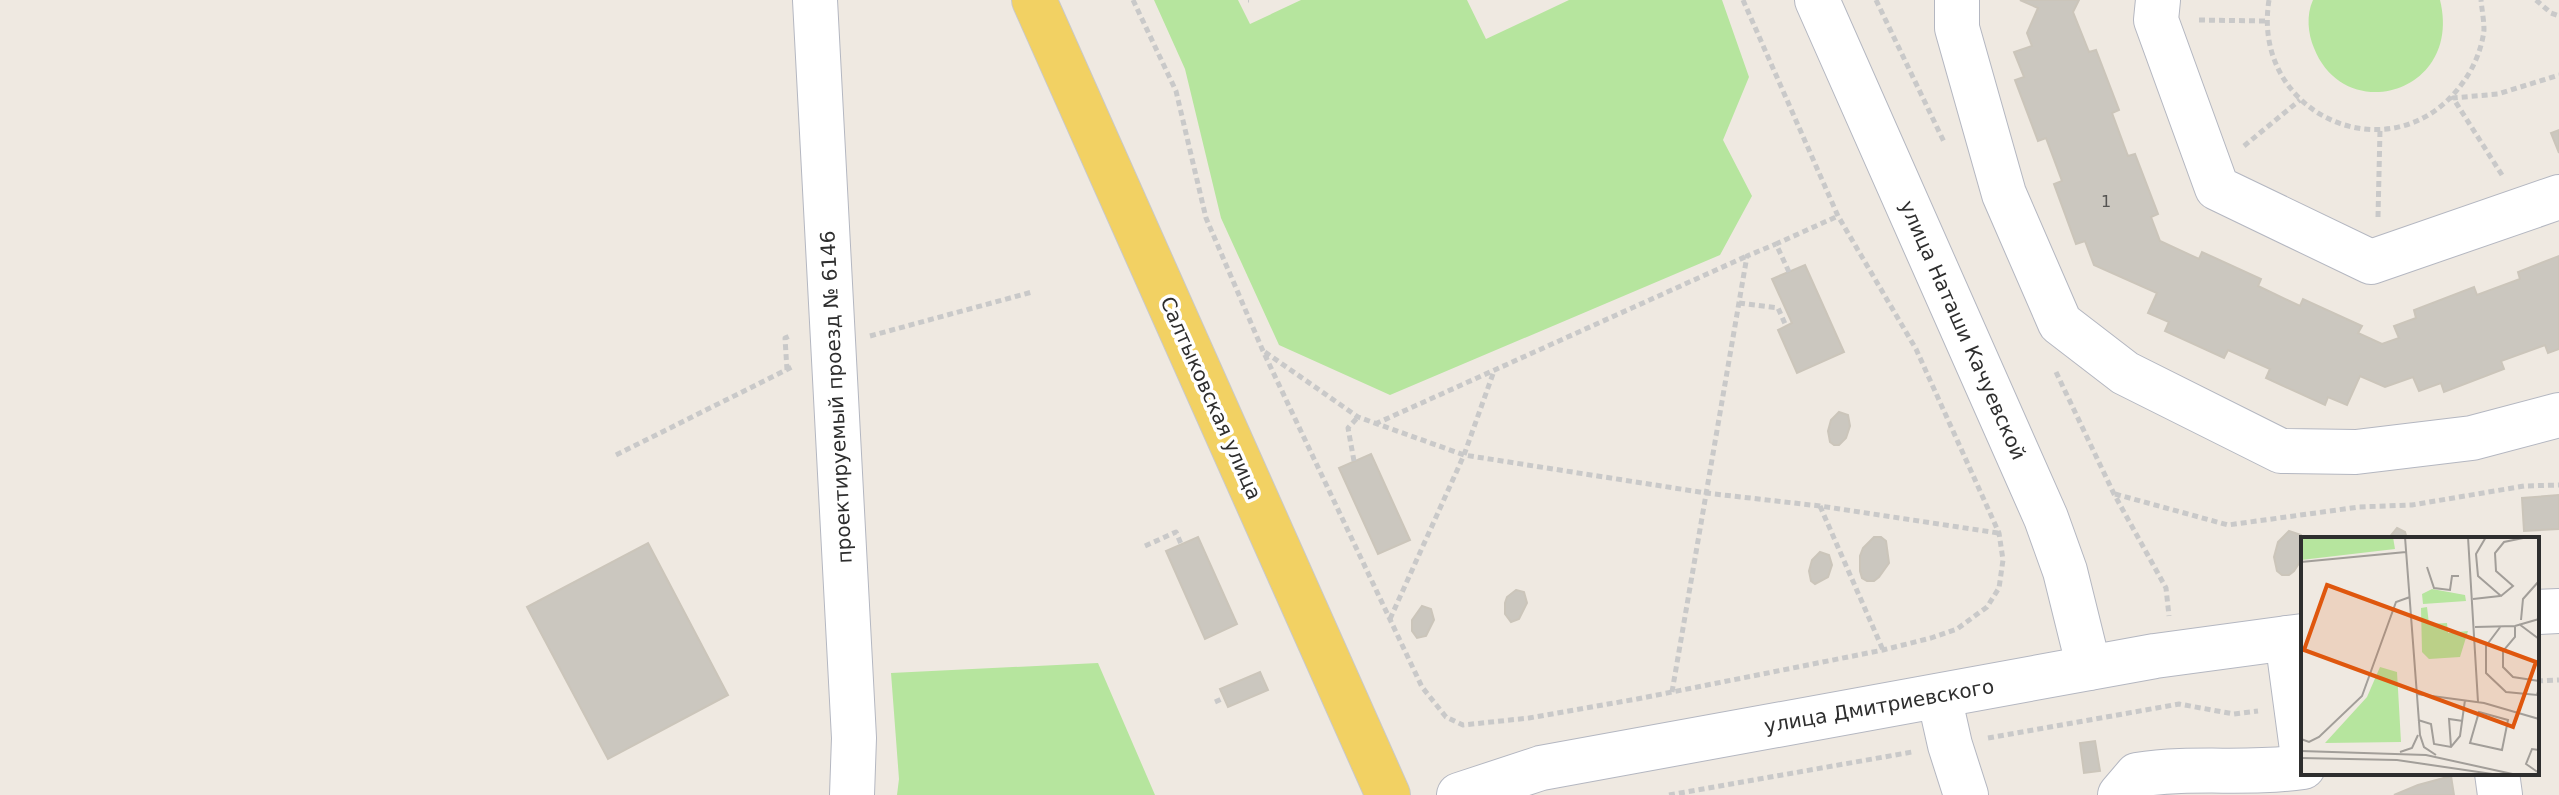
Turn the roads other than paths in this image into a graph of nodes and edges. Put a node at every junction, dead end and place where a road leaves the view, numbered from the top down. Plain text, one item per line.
1 (815, 0) edge
2 (1034, 0) edge
3 (1817, 0) edge
4 (1957, 0) edge
5 (2157, 10) edge
6 (2542, 203) edge
7 (2559, 415) edge
8 (2559, 611) edge
9 (2539, 612) edge
10 (2295, 637) edge
11 (2089, 668) junction
12 (1939, 696) junction
13 (2301, 727) edge
14 (2301, 767) edge
15 (2497, 775) edge
16 (852, 795) edge
17 (1388, 795) edge
18 (1459, 795) edge
19 (1966, 795) edge
20 (2120, 795) edge
21 (2500, 795) edge

1 - 16 street, проектируемый проезд № 6146
2 - 17 main road, Салтыковская улица
3 - 11 street, улица Наташи Качуевской
4 - 7 street
5 - 6 street
8 - 9 street
10 - 11 street, улица Дмитриевского
10 - 13 street
11 - 12 street, улица Дмитриевского
12 - 18 street, улица Дмитриевского
12 - 19 street
14 - 20 street
15 - 21 street

